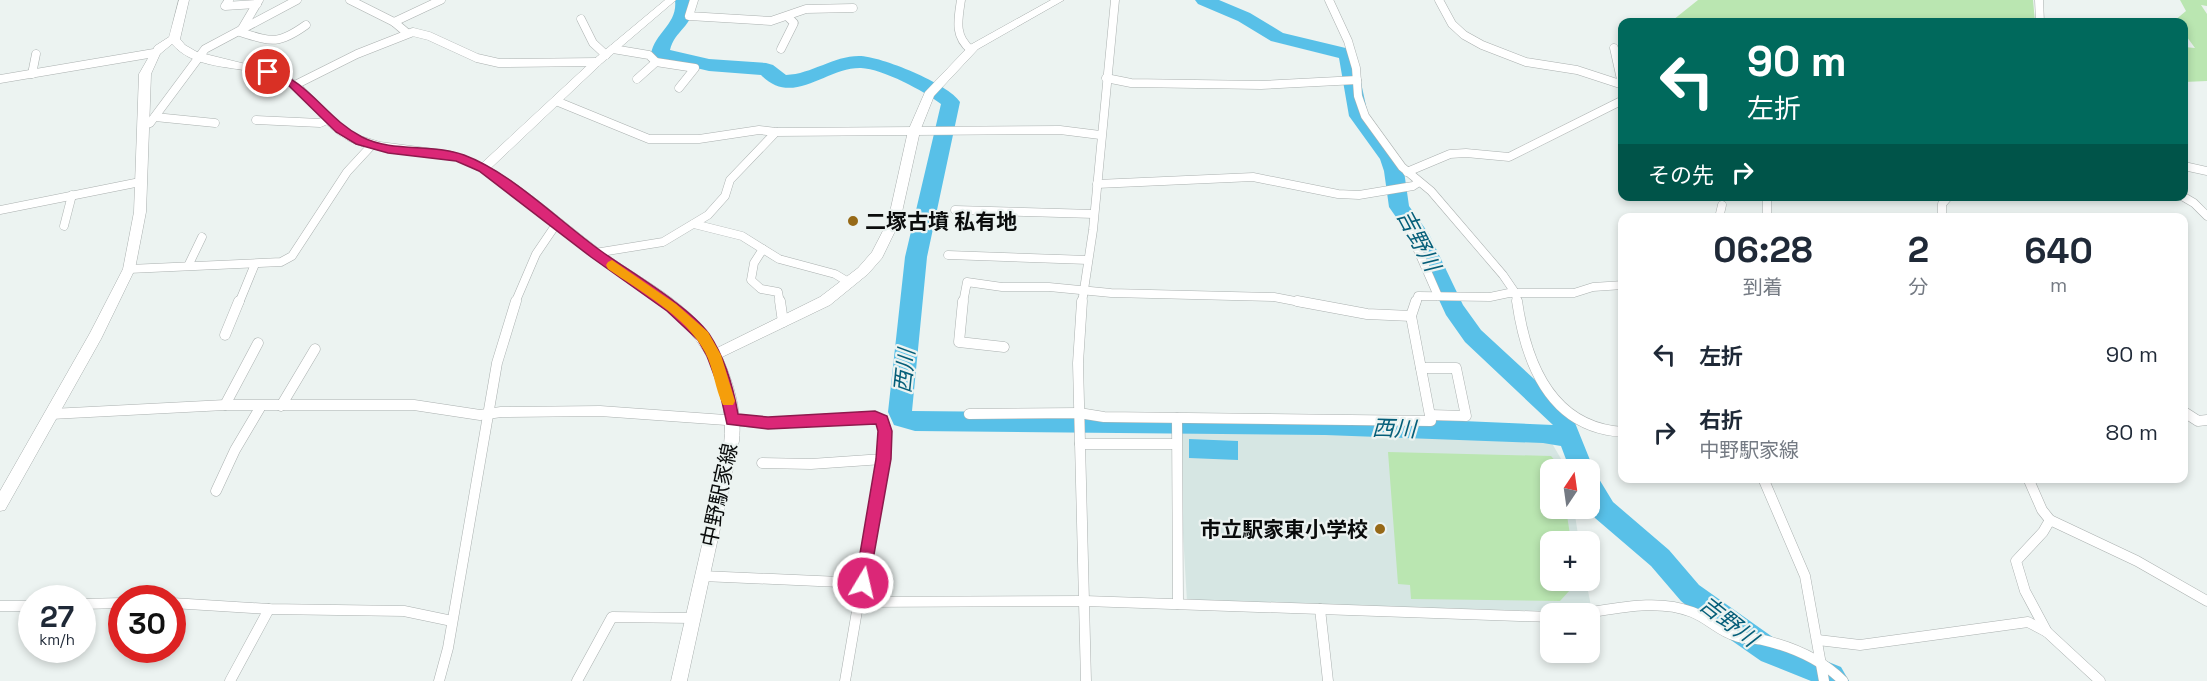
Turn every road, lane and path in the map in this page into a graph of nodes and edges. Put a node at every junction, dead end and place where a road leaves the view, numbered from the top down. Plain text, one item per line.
1 (184, 0) edge
2 (229, 0) edge
3 (297, 0) edge
4 (351, 0) edge
5 (441, 0) edge
6 (671, 0) edge
7 (694, 0) edge
8 (961, 0) edge
9 (1059, 0) edge
10 (1114, 0) edge
11 (1329, 0) edge
12 (1439, 0) edge
13 (2039, 0) edge
14 (258, 2) edge
15 (853, 8) dead end
16 (788, 17) junction
17 (2040, 18) edge
18 (581, 19) dead end
19 (394, 22) junction
20 (306, 25) dead end
21 (240, 32) junction
22 (407, 33) junction
23 (174, 39) junction
24 (1614, 48) dead end
25 (781, 49) dead end
26 (971, 50) junction
27 (154, 53) junction
28 (36, 54) dead end
29 (605, 56) junction
30 (200, 57) junction
31 (1618, 61) edge
32 (656, 62) junction
33 (32, 74) junction
34 (1106, 78) junction
35 (0, 79) edge
36 (637, 79) dead end
37 (1354, 80) junction
38 (1618, 83) edge
39 (295, 85) junction
40 (679, 88) dead end
41 (556, 100) junction
42 (1618, 102) edge
43 (154, 117) junction
44 (329, 119) junction
45 (256, 120) dead end
46 (214, 123) dead end
47 (142, 126) junction
48 (914, 131) junction
49 (776, 132) junction
50 (1100, 135) junction
51 (372, 145) junction
52 (2188, 167) edge
53 (484, 168) junction
54 (2207, 171) edge
55 (1407, 172) junction
56 (140, 182) junction
57 (1419, 182) junction
58 (1097, 184) junction
59 (72, 195) junction
60 (2188, 200) edge
61 (1722, 205) dead end
62 (0, 210) edge
63 (955, 210) dead end
64 (1094, 213) junction
65 (1720, 213) edge
66 (2207, 216) edge
67 (558, 223) junction
68 (694, 224) junction
69 (64, 226) dead end
70 (1410, 232) dead end
71 (202, 237) dead end
72 (763, 249) junction
73 (595, 253) junction
74 (948, 255) dead end
75 (1088, 260) junction
76 (189, 264) junction
77 (255, 264) junction
78 (129, 268) junction
79 (850, 284) junction
80 (1618, 285) edge
81 (1083, 290) junction
82 (1516, 294) junction
83 (1438, 296) junction
84 (1411, 316) junction
85 (783, 322) junction
86 (225, 334) dead end
87 (258, 343) dead end
88 (1004, 347) dead end
89 (315, 349) dead end
90 (714, 355) junction
91 (1421, 368) junction
92 (225, 405) junction
93 (261, 406) junction
94 (281, 406) junction
95 (51, 414) junction
96 (486, 414) junction
97 (969, 414) dead end
98 (1079, 414) junction
99 (2188, 414) edge
100 (1430, 415) junction
101 (1178, 418) junction
102 (732, 420) junction
103 (2203, 421) edge
104 (2207, 430) edge
105 (1618, 432) edge
106 (1177, 439) junction
107 (1080, 444) junction
108 (883, 459) junction
109 (762, 463) dead end
110 (1765, 483) edge
111 (2030, 483) edge
112 (216, 491) dead end
113 (0, 505) edge
114 (2050, 520) junction
115 (702, 576) junction
116 (863, 583) junction
117 (1084, 601) junction
118 (2207, 601) edge
119 (860, 602) junction
120 (186, 604) edge
121 (1178, 604) junction
122 (0, 606) edge
123 (18, 606) edge
124 (269, 609) junction
125 (1320, 609) junction
126 (1600, 611) edge
127 (1540, 617) edge
128 (692, 618) junction
129 (452, 621) junction
130 (2048, 632) junction
131 (1818, 640) junction
132 (1822, 664) junction
133 (1824, 680) edge
134 (230, 681) edge
135 (439, 681) edge
136 (577, 681) edge
137 (678, 681) edge
138 (845, 681) edge
139 (1086, 681) edge
140 (1328, 681) edge
141 (1843, 681) edge
142 (2100, 681) edge

1 - 23 main road
2 - 14 street
3 - 21 street
4 - 19 street
5 - 19 street
6 - 29 main road
7 - 16 street
8 - 26 street
9 - 26 main road
10 - 34 street
11 - 37 street
12 - 38 street
13 - 17 street
14 - 21 street
15 - 16 street
16 - 25 street
18 - 29 street
19 - 22 street
20 - 21 street
21 - 30 street
22 - 29 street
22 - 39 street
23 - 27 main road
23 - 30 main road
24 - 31 street
26 - 48 main road
27 - 33 street
27 - 47 main road
28 - 33 street
29 - 32 street
29 - 41 main road
30 - 39 main road
30 - 43 street
32 - 36 street
32 - 40 street
33 - 35 street
34 - 37 street
34 - 50 street
37 - 55 street
39 - 44 main road, 中野駅家線
41 - 49 street
41 - 53 main road
42 - 55 street
43 - 46 street
43 - 47 street
44 - 45 street
44 - 51 main road, 中野駅家線
47 - 56 main road
48 - 49 street
48 - 50 street
48 - 79 main road
49 - 68 street
50 - 58 street
51 - 53 main road, 中野駅家線
51 - 77 street
52 - 54 street
53 - 67 main road, 中野駅家線
55 - 57 street
56 - 59 street
56 - 78 main road
57 - 58 street
57 - 82 street
58 - 64 street
59 - 62 street
59 - 69 street
60 - 66 street
61 - 65 street
63 - 64 street
64 - 75 street
67 - 73 main road, 中野駅家線
67 - 96 street
68 - 72 street
68 - 73 street
70 - 83 street
71 - 76 street
72 - 79 street
72 - 85 street
73 - 90 main road, 中野駅家線
74 - 75 street
75 - 81 street
76 - 77 street
76 - 78 street
77 - 86 street
78 - 95 main road
79 - 85 main road
80 - 82 street
81 - 84 street
81 - 88 street
81 - 98 street
82 - 83 street
82 - 105 street
83 - 84 street
84 - 91 street
85 - 90 main road
87 - 92 street
89 - 94 street
90 - 102 main road, 中野駅家線
91 - 100 street
91 - 100 street
92 - 93 street
92 - 95 street
93 - 94 street
93 - 112 street
94 - 96 street
95 - 113 main road
96 - 102 street
96 - 129 street
97 - 98 street
98 - 101 street
98 - 107 street
99 - 103 street
100 - 101 street
101 - 106 street
102 - 108 street
102 - 115 main road, 中野駅家線
103 - 104 street
106 - 107 street
106 - 121 street
107 - 117 street
108 - 109 street
108 - 116 street
110 - 131 street
111 - 114 street
114 - 118 street
114 - 130 street
115 - 116 street
115 - 128 main road, 中野駅家線
116 - 119 street
117 - 119 street
117 - 121 street
117 - 139 street
119 - 138 street
120 - 124 street
121 - 125 street
122 - 123 street
124 - 129 street
124 - 134 street
125 - 127 street
125 - 140 street
126 - 132 street
128 - 136 street
128 - 137 main road, 中野駅家線
129 - 135 street
130 - 131 street
130 - 142 street
131 - 132 street
132 - 133 street
132 - 141 street

